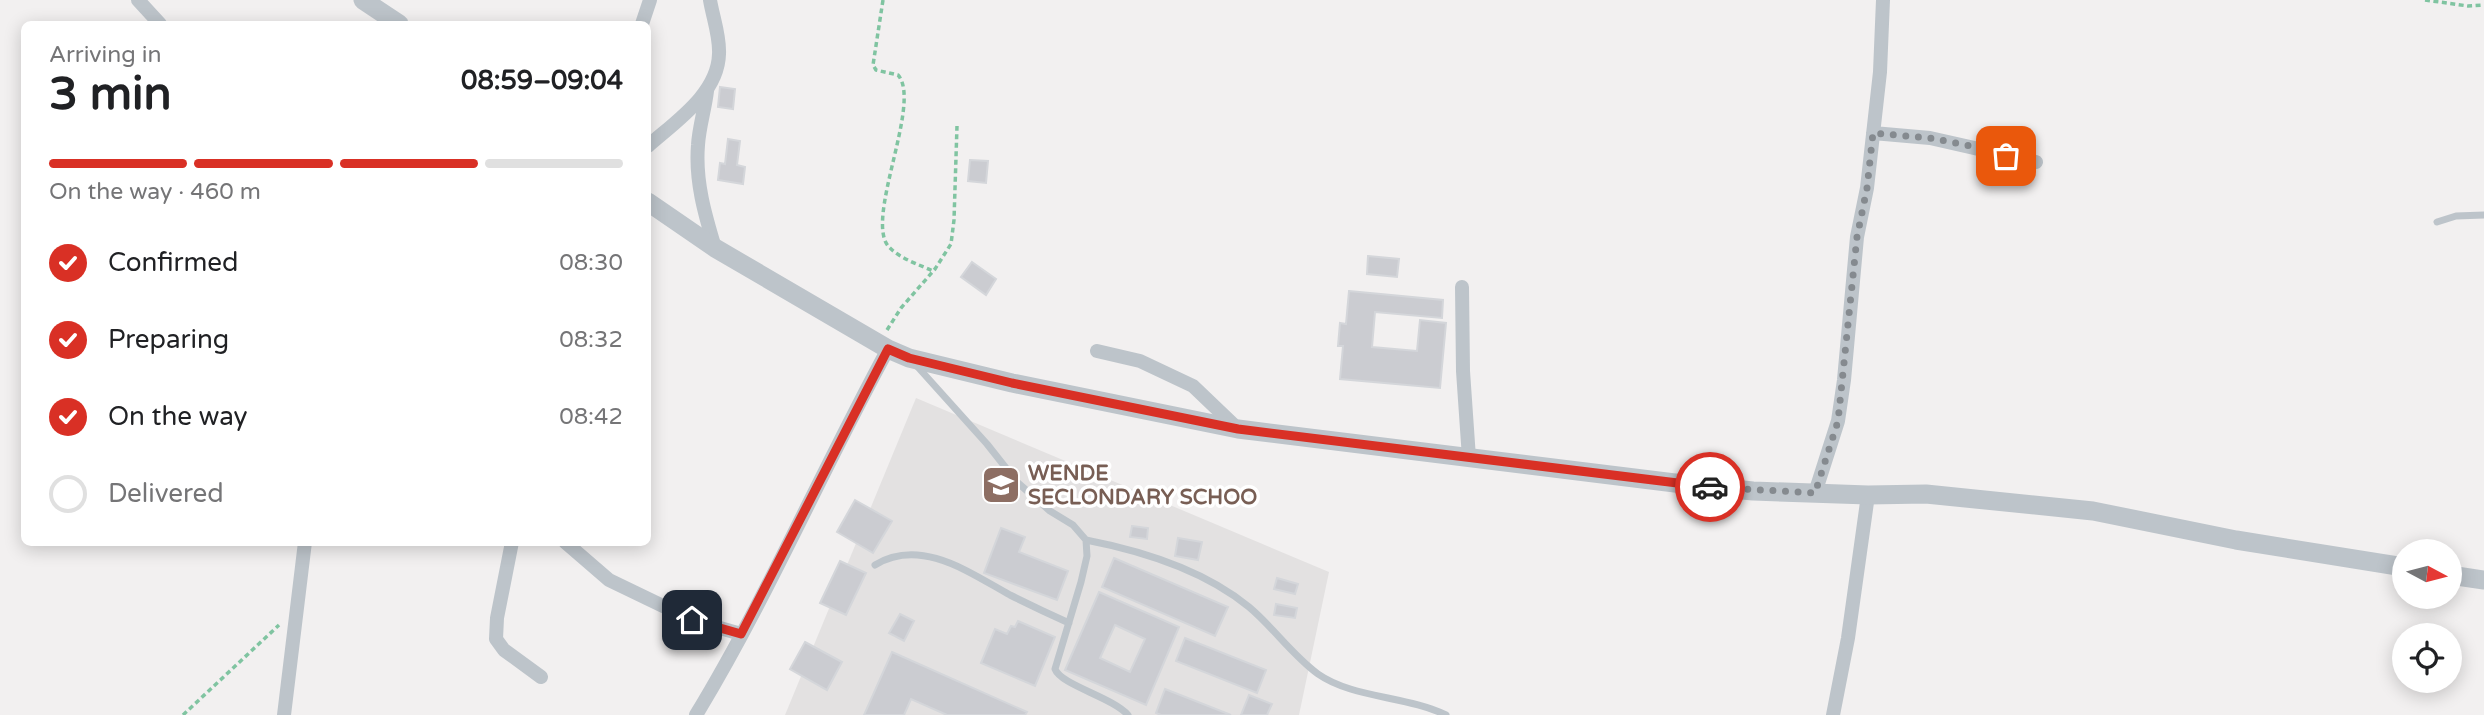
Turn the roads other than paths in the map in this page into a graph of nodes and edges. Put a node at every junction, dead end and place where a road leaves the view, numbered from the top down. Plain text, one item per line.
1 (138, 0) edge
2 (363, 0) edge
3 (650, 0) edge
4 (710, 0) edge
5 (1883, 0) edge
6 (157, 21) edge
7 (394, 21) edge
8 (643, 21) edge
9 (707, 89) junction
10 (1873, 133) junction
11 (651, 143) edge
12 (2036, 162) dead end
13 (651, 204) edge
14 (2484, 215) edge
15 (2437, 222) dead end
16 (715, 248) junction
17 (1462, 287) dead end
18 (883, 346) junction
19 (1097, 351) dead end
20 (909, 358) junction
21 (1238, 429) junction
22 (1469, 458) junction
23 (1815, 493) junction
24 (1868, 495) junction
25 (1086, 540) junction
26 (305, 546) edge
27 (511, 546) edge
28 (570, 546) edge
29 (875, 565) dead end
30 (2392, 565) edge
31 (2462, 577) edge
32 (2484, 580) edge
33 (1069, 623) junction
34 (741, 634) junction
35 (541, 677) dead end
36 (285, 715) edge
37 (696, 715) edge
38 (1128, 715) edge
39 (1446, 715) edge
40 (1833, 715) edge

1 - 6 street
2 - 7 street
3 - 8 street
4 - 9 street
5 - 10 street
9 - 11 street
9 - 16 street
10 - 12 street
10 - 23 street
13 - 16 street
14 - 15 lane
16 - 18 street
17 - 22 street
18 - 20 street
18 - 34 street
19 - 21 street
20 - 21 street
20 - 25 lane
21 - 22 street
22 - 23 street
23 - 24 street
24 - 30 street
24 - 40 street
25 - 33 lane
25 - 39 lane
26 - 36 street
27 - 35 street
28 - 34 street
29 - 33 lane
31 - 32 street
33 - 38 lane
34 - 37 street

